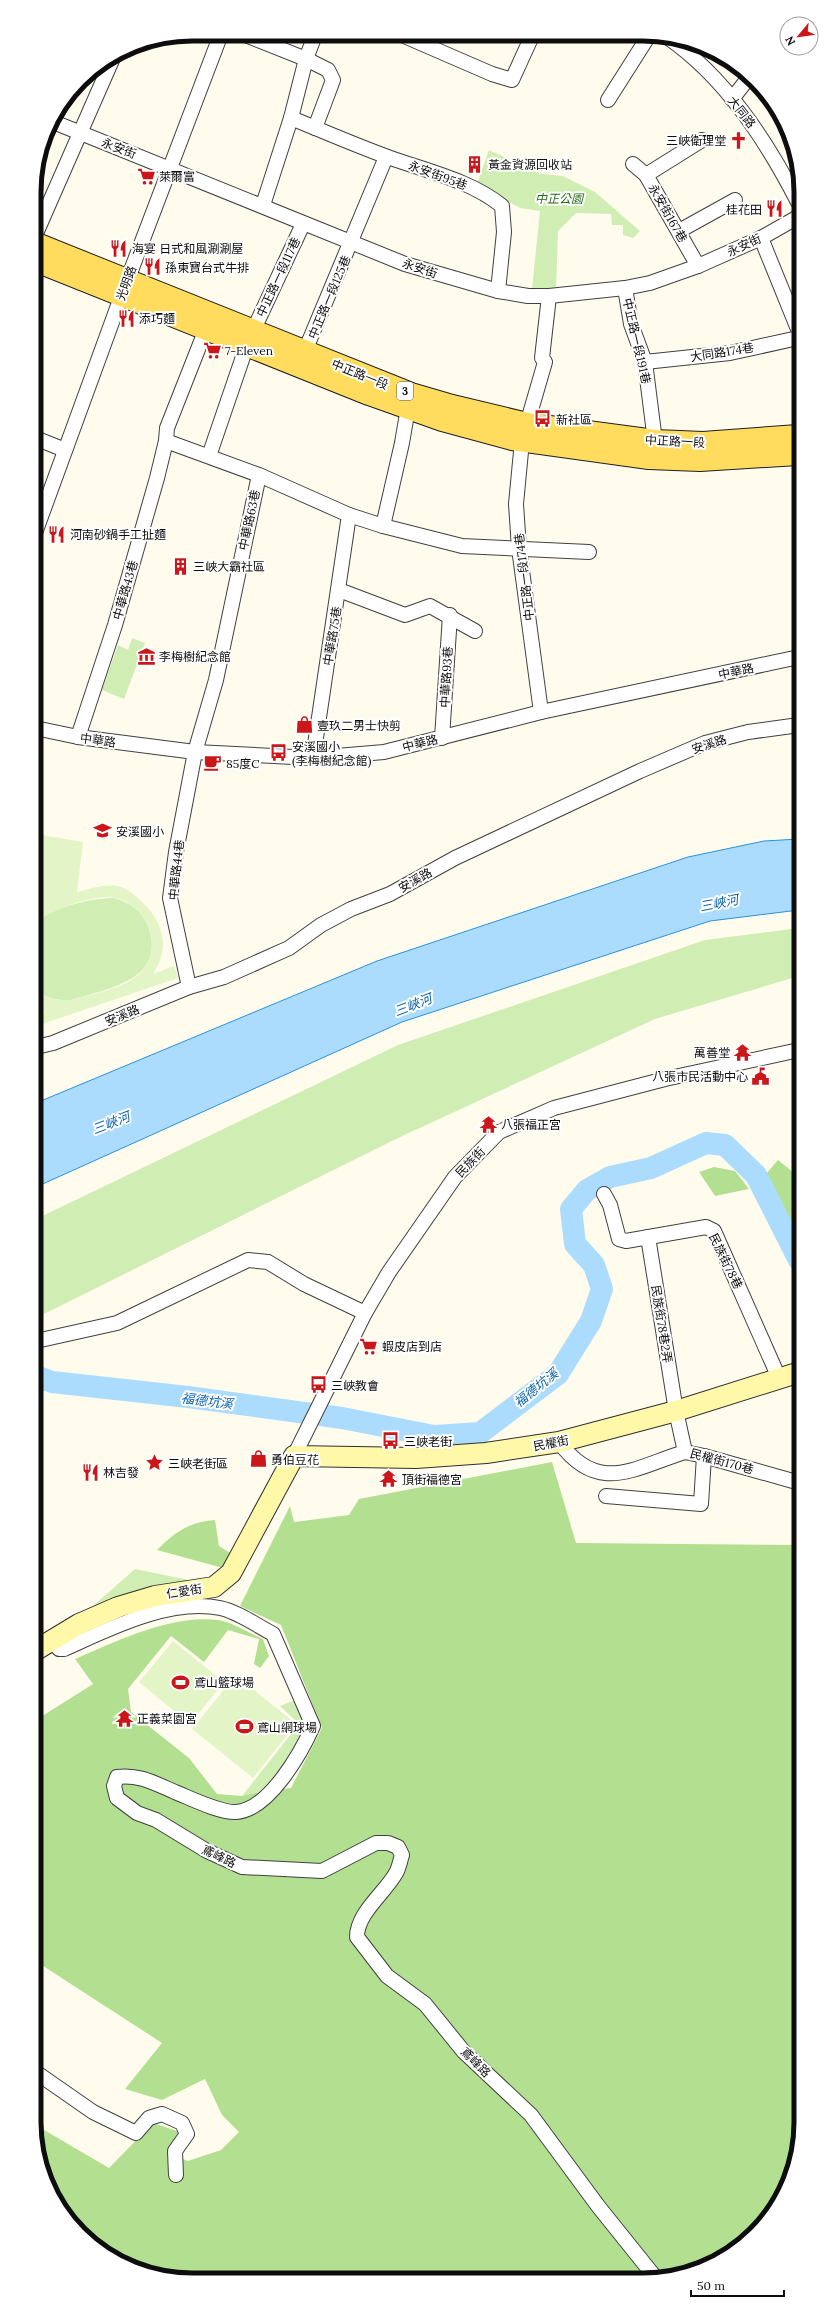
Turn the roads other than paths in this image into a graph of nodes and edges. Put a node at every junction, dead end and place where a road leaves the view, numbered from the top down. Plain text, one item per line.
1 (218, 41) edge
2 (261, 41) edge
3 (313, 41) edge
4 (416, 41) edge
5 (530, 41) edge
6 (645, 41) edge
7 (690, 49) edge
8 (306, 59) junction
9 (109, 66) edge
10 (746, 81) edge
11 (732, 99) junction
12 (608, 100) dead end
13 (291, 118) junction
14 (58, 124) edge
15 (315, 128) junction
16 (79, 133) junction
17 (702, 140) dead end
18 (386, 157) junction
19 (633, 164) dead end
20 (170, 168) junction
21 (646, 175) junction
22 (794, 195) edge
23 (735, 200) dead end
24 (263, 205) junction
25 (794, 219) edge
26 (41, 222) edge
27 (303, 224) junction
28 (679, 231) junction
29 (760, 238) junction
30 (352, 242) junction
31 (41, 246) edge
32 (41, 262) edge
33 (698, 266) junction
34 (124, 288) junction
35 (625, 288) junction
36 (498, 291) junction
37 (549, 296) junction
38 (794, 319) edge
39 (206, 329) junction
40 (250, 338) junction
41 (794, 339) edge
42 (305, 351) junction
43 (644, 362) junction
44 (408, 408) junction
45 (525, 432) junction
46 (794, 436) edge
47 (41, 440) edge
48 (166, 440) junction
49 (655, 441) junction
50 (65, 450) junction
51 (794, 454) edge
52 (209, 456) junction
53 (258, 475) junction
54 (349, 515) junction
55 (41, 516) edge
56 (383, 526) junction
57 (519, 548) junction
58 (589, 552) dead end
59 (339, 590) junction
60 (450, 615) junction
61 (475, 631) dead end
62 (794, 658) edge
63 (541, 712) junction
64 (794, 726) edge
65 (41, 729) edge
66 (78, 737) junction
67 (442, 738) junction
68 (195, 752) junction
69 (313, 758) junction
70 (189, 987) junction
71 (41, 1046) edge
72 (794, 1051) edge
73 (604, 1194) dead end
74 (648, 1237) junction
75 (365, 1313) junction
76 (41, 1340) edge
77 (794, 1374) edge
78 (779, 1378) junction
79 (676, 1411) junction
80 (559, 1442) junction
81 (685, 1452) junction
82 (294, 1456) junction
83 (704, 1456) junction
84 (794, 1481) edge
85 (606, 1496) dead end
86 (44, 1645) edge
87 (41, 2076) edge
88 (176, 2175) dead end
89 (652, 2273) edge

1 - 20 street, 光明路
2 - 8 street
3 - 8 street
4 - 5 street
6 - 12 street
7 - 11 street, 大同路
8 - 13 street
8 - 15 street
9 - 16 street
10 - 11 street
11 - 22 street, 大同路
13 - 15 street, 永安街95巷
13 - 24 street
14 - 16 street, 永安街
15 - 18 street, 永安街95巷
16 - 20 street, 永安街
16 - 26 street
17 - 21 street
18 - 30 street, 中正路一段125巷
18 - 36 street, 永安街95巷
19 - 21 street, 永安街167巷
20 - 24 street, 永安街
20 - 34 street, 光明路
21 - 28 street, 永安街167巷
23 - 28 street
24 - 27 street, 永安街
25 - 29 street, 永安街
27 - 30 street, 永安街
27 - 40 street, 中正路一段117巷
28 - 33 street, 永安街167巷
29 - 33 street, 永安街
29 - 38 street
30 - 36 street, 永安街
30 - 42 street, 中正路一段125巷
31 - 34 main road, 中正路一段 / 3
32 - 34 main road, 中正路一段 / 3
33 - 35 street, 永安街
34 - 39 main road, 中正路一段 / 3
34 - 40 main road, 中正路一段 / 3
34 - 50 street, 光明路
35 - 37 street, 永安街
35 - 43 street, 中正路一段191巷
36 - 37 street, 永安街
37 - 45 street, 中正路一段174巷
39 - 40 main road, 中正路一段 / 3
39 - 48 street, 中華路43巷
40 - 42 main road, 中正路一段 / 3
40 - 44 main road, 中正路一段 / 3
40 - 52 street, 中正路一段117巷
41 - 43 street, 大同路174巷
42 - 45 main road, 中正路一段 / 3
43 - 49 street, 中正路一段191巷
44 - 45 main road, 中正路一段 / 3
44 - 56 street
45 - 49 main road, 中正路一段 / 3
45 - 51 main road, 中正路一段 / 3
45 - 57 street, 中正路一段174巷
46 - 49 main road, 中正路一段 / 3
47 - 50 street
48 - 52 street
48 - 66 street, 中華路43巷
50 - 55 street, 光明路
52 - 53 street
53 - 54 street
53 - 68 street, 中華路63巷
54 - 56 street
54 - 59 street, 中華路75巷
56 - 57 street
57 - 58 street
57 - 63 street, 中正路一段174巷
59 - 60 street
59 - 69 street, 中華路75巷
60 - 61 street
60 - 67 street, 中華路93巷
62 - 63 street, 中華路
63 - 67 street, 中華路
64 - 70 street, 安溪路
65 - 66 street, 中華路
66 - 68 street, 中華路
67 - 69 street, 中華路
68 - 69 street, 中華路
68 - 70 street, 中華路44巷
70 - 71 street, 安溪路
72 - 75 street, 民族街
73 - 74 street, 民族街78巷
74 - 78 street, 民族街78巷
74 - 79 street, 民族街78巷2弄
75 - 76 street
75 - 82 street, 民族街
77 - 78 street, 民權街
78 - 79 street, 民權街
79 - 80 street, 民權街
79 - 81 street, 民權街170巷
80 - 81 street
80 - 82 street, 民權街
81 - 83 street, 民權街170巷
82 - 86 street, 仁愛街
83 - 84 street, 民權街170巷
83 - 85 street
86 - 89 street, 鳶峰路
87 - 88 street

